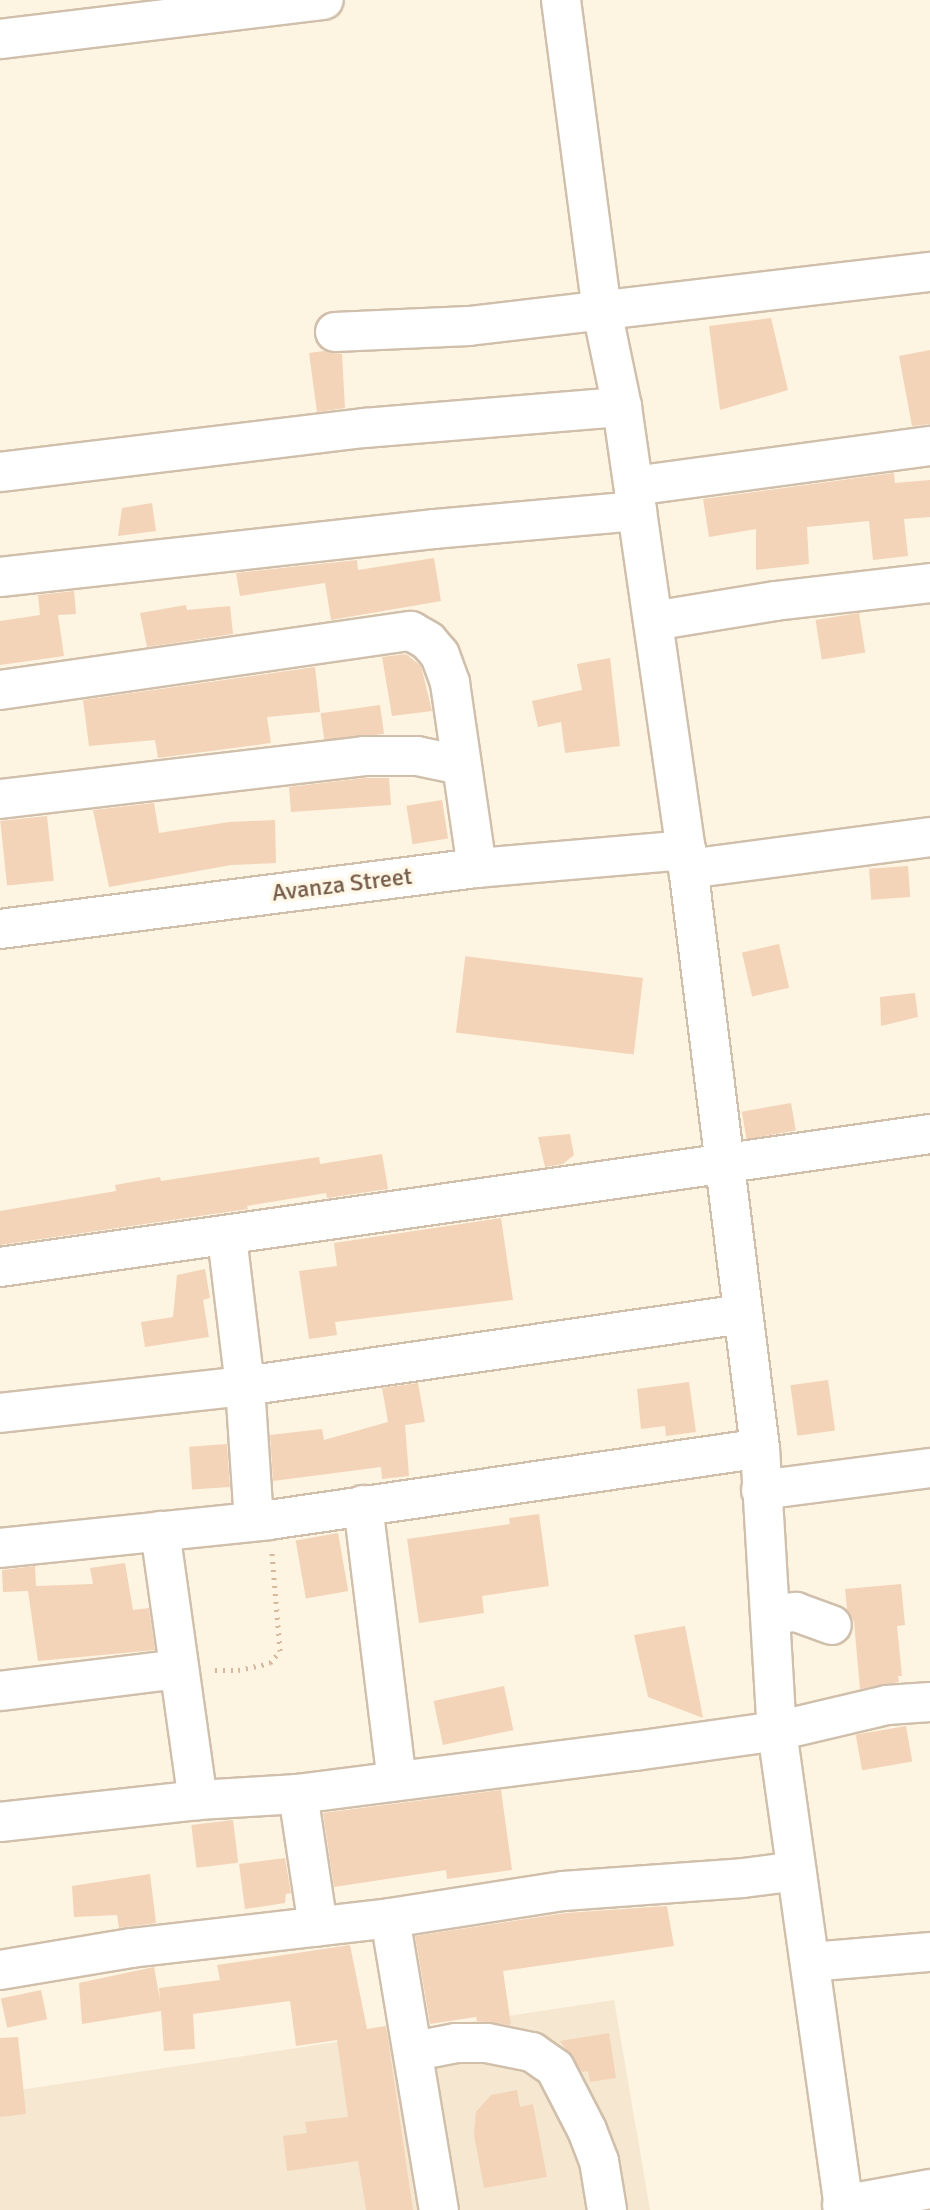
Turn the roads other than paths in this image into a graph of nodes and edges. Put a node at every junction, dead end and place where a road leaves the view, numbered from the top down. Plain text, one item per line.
1 (324, 0) edge
2 (561, 0) edge
3 (0, 39) edge
4 (930, 272) edge
5 (602, 311) junction
6 (335, 332) dead end
7 (622, 407) junction
8 (930, 446) edge
9 (0, 472) edge
10 (635, 498) junction
11 (0, 577) edge
12 (930, 583) edge
13 (653, 621) junction
14 (0, 690) edge
15 (461, 765) junction
16 (0, 799) edge
17 (930, 837) edge
18 (687, 859) junction
19 (477, 868) junction
20 (0, 929) edge
21 (930, 1134) edge
22 (726, 1165) junction
23 (227, 1237) junction
24 (0, 1267) edge
25 (743, 1314) junction
26 (245, 1386) junction
27 (0, 1413) edge
28 (760, 1448) junction
29 (930, 1468) edge
30 (761, 1490) junction
31 (363, 1505) junction
32 (262, 1521) junction
33 (160, 1531) junction
34 (0, 1548) edge
35 (770, 1615) junction
36 (832, 1625) dead end
37 (179, 1669) junction
38 (0, 1691) edge
39 (930, 1702) edge
40 (777, 1731) junction
41 (397, 1781) junction
42 (298, 1794) junction
43 (198, 1800) junction
44 (0, 1822) edge
45 (797, 1871) junction
46 (390, 1918) junction
47 (318, 1927) junction
48 (930, 1952) edge
49 (810, 1962) junction
50 (0, 1970) edge
51 (415, 2051) junction
52 (930, 2189) edge
53 (843, 2208) edge
54 (439, 2210) edge
55 (607, 2210) edge

1 - 3 street
2 - 5 street
4 - 5 street
5 - 6 street
5 - 7 street
7 - 9 street
7 - 10 street
8 - 10 street
10 - 11 street
10 - 13 street
12 - 13 street
13 - 18 street
14 - 15 street
15 - 16 street
15 - 19 street
17 - 18 street, Avanza Street
18 - 19 street, Avanza Street
18 - 22 street
19 - 20 street, Avanza Street
21 - 22 street
22 - 23 street
22 - 25 street
23 - 24 street
23 - 26 street
25 - 26 street
25 - 28 street
26 - 27 street
26 - 32 street
28 - 30 street
28 - 31 street
29 - 30 street
30 - 35 street
31 - 32 street
31 - 41 street
32 - 33 street
33 - 34 street
33 - 37 street
35 - 36 street
35 - 40 street
37 - 38 street
37 - 43 street
39 - 40 street
40 - 41 street
40 - 45 street
41 - 42 street
42 - 43 street
42 - 47 street
43 - 44 street
45 - 46 street
45 - 49 street
46 - 47 street
46 - 51 street
47 - 50 street
48 - 49 street
49 - 53 street
51 - 54 street
51 - 55 street
52 - 53 street

